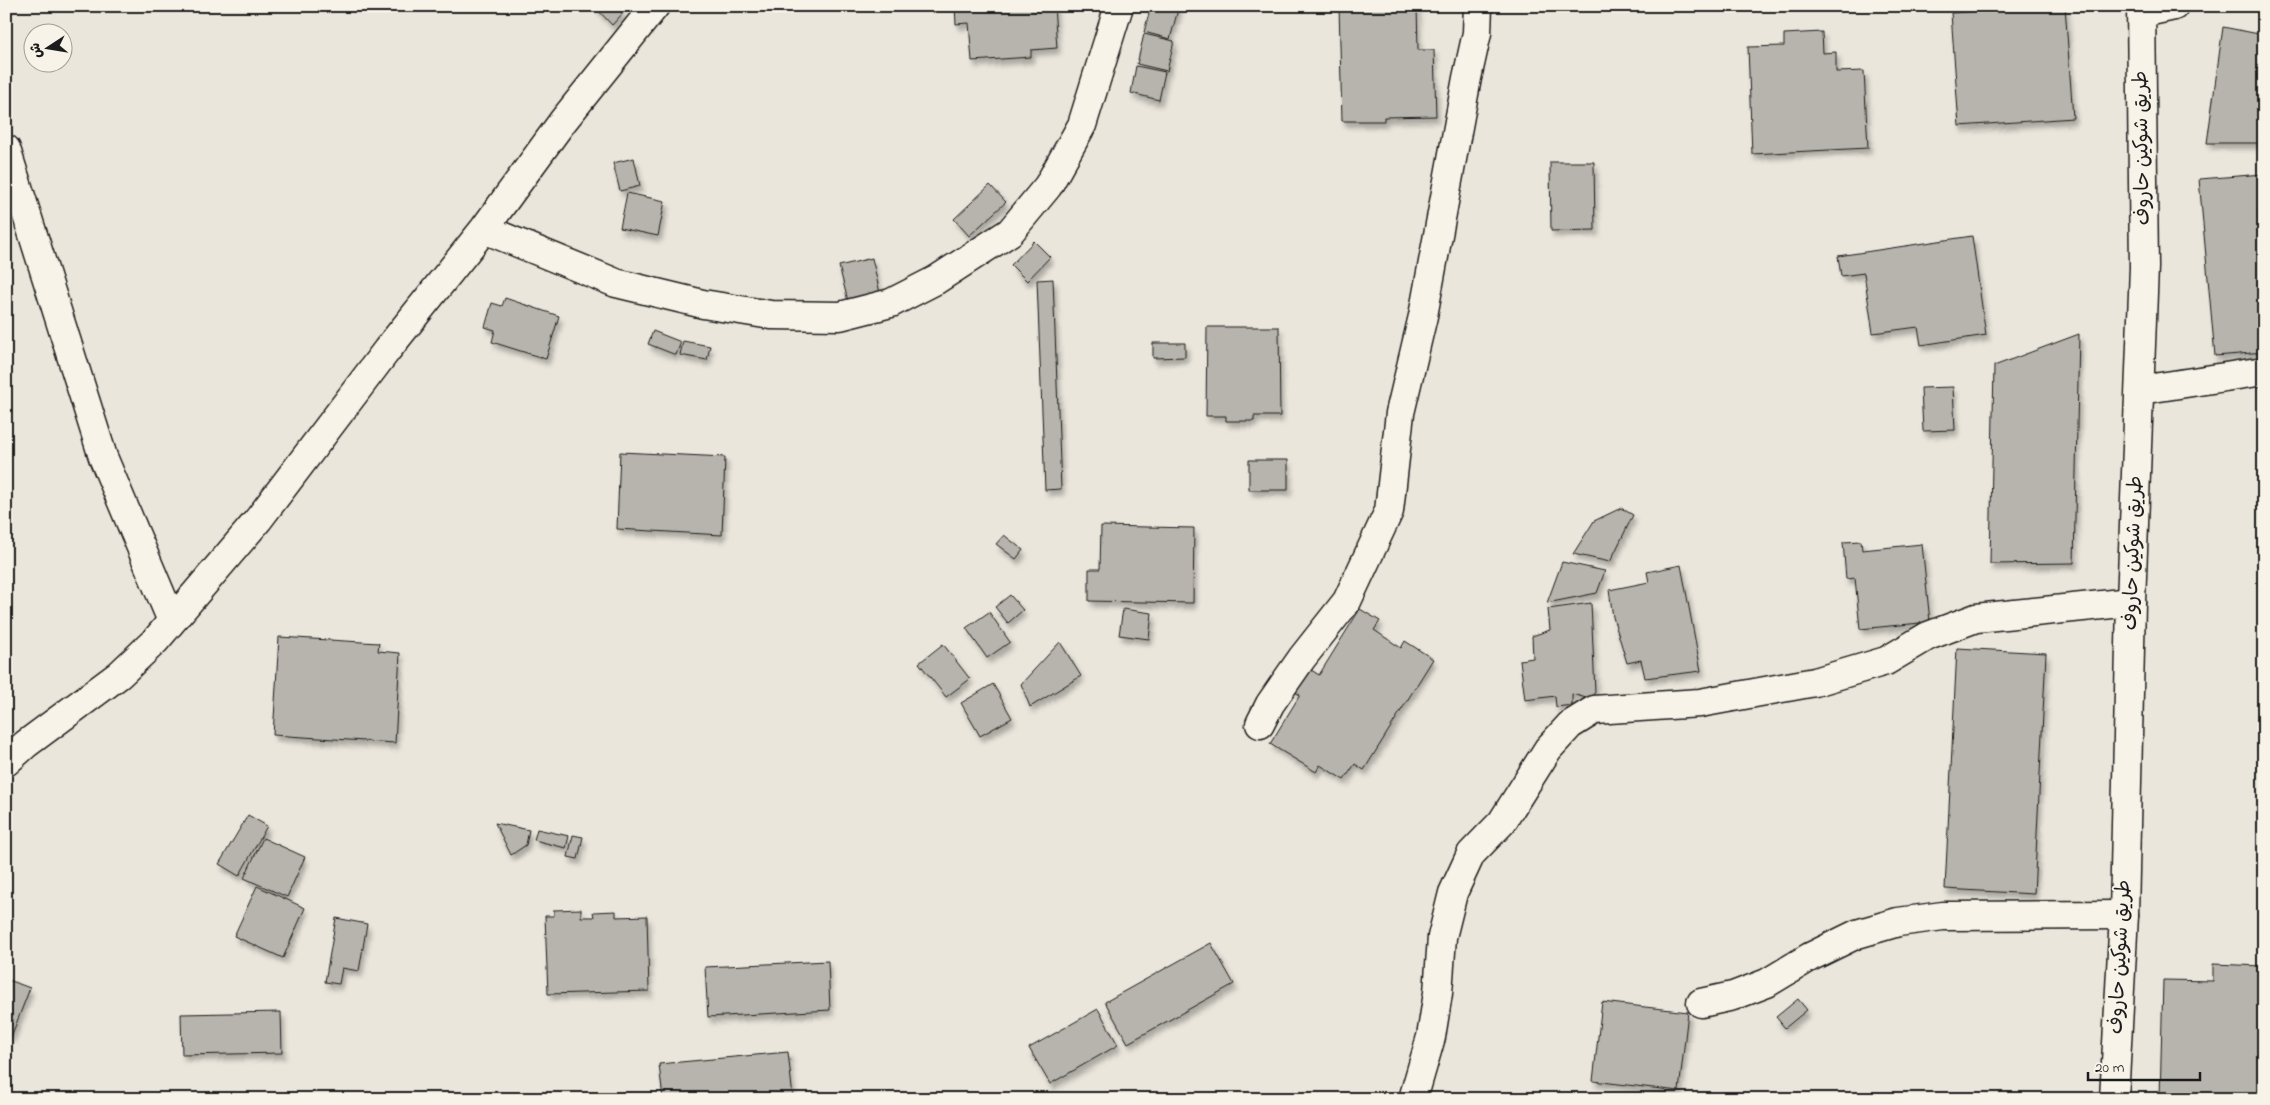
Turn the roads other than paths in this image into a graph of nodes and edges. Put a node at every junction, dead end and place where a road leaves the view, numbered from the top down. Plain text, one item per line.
1 (655, 6) edge
2 (1119, 6) edge
3 (1478, 6) edge
4 (2174, 6) edge
5 (2141, 10) edge
6 (6, 149) edge
7 (484, 229) junction
8 (2264, 371) edge
9 (2140, 390) junction
10 (2131, 602) junction
11 (172, 621) junction
12 (1260, 724) dead end
13 (6, 762) edge
14 (2124, 915) junction
15 (1701, 1002) dead end
16 (1412, 1099) edge
17 (2114, 1099) edge

1 - 7 street
2 - 7 street
3 - 12 street
4 - 5 street
5 - 9 street, طريق شوكين حاروف
6 - 11 street
7 - 11 street
8 - 9 street
9 - 10 street, طريق شوكين حاروف
10 - 14 street, طريق شوكين حاروف
10 - 16 street
11 - 13 street
14 - 15 street
14 - 17 street, طريق شوكين حاروف

